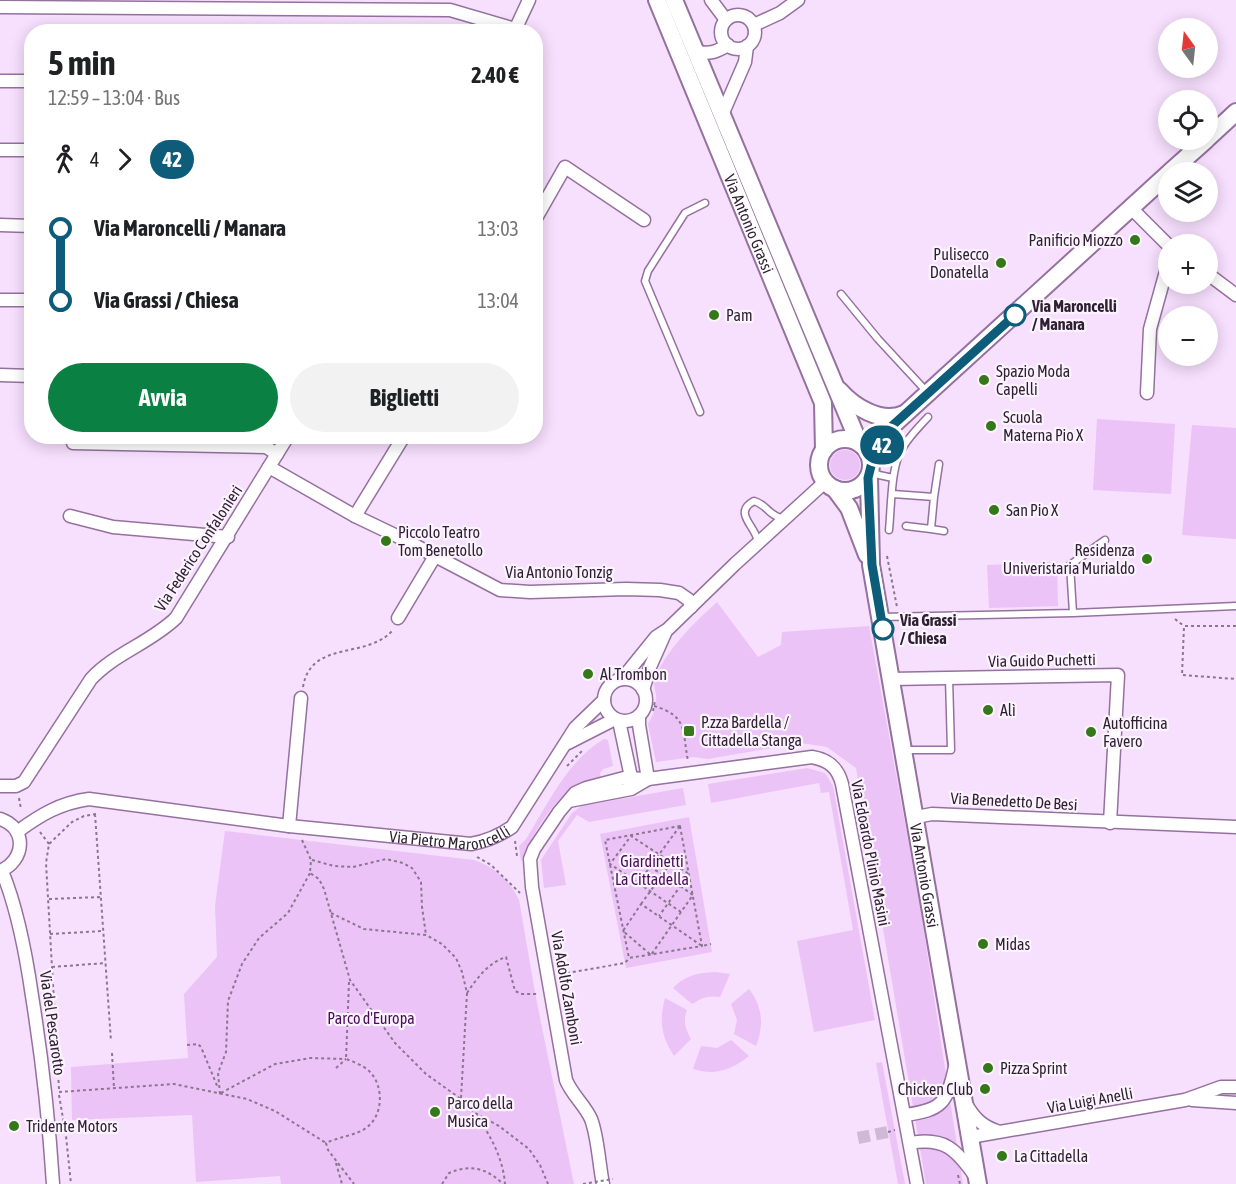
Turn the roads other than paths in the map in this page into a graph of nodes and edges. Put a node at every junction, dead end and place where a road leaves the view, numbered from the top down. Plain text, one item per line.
1 (529, 0) edge
2 (657, 0) edge
3 (674, 0) edge
4 (711, 0) edge
5 (798, 0) edge
6 (351, 4) edge
7 (452, 5) edge
8 (0, 7) edge
9 (726, 20) junction
10 (500, 24) edge
11 (518, 24) edge
12 (754, 26) junction
13 (728, 45) junction
14 (747, 46) junction
15 (695, 51) junction
16 (0, 81) edge
17 (24, 81) edge
18 (1236, 112) edge
19 (722, 115) junction
20 (1218, 129) edge
21 (0, 150) edge
22 (24, 150) edge
23 (1195, 150) edge
24 (1181, 162) edge
25 (1158, 184) edge
26 (705, 203) dead end
27 (543, 206) edge
28 (1132, 209) junction
29 (644, 220) dead end
30 (0, 225) edge
31 (24, 226) edge
32 (1158, 235) edge
33 (1218, 282) edge
34 (841, 294) dead end
35 (1160, 294) edge
36 (1236, 295) edge
37 (0, 300) edge
38 (24, 300) edge
39 (0, 375) edge
40 (24, 376) edge
41 (837, 388) junction
42 (928, 392) junction
43 (1147, 393) dead end
44 (700, 412) dead end
45 (904, 414) junction
46 (927, 417) dead end
47 (883, 434) junction
48 (120, 444) edge
49 (283, 444) edge
50 (399, 444) edge
51 (860, 444) junction
52 (824, 450) junction
53 (277, 454) junction
54 (939, 464) dead end
55 (269, 467) junction
56 (870, 470) junction
57 (893, 478) junction
58 (830, 486) junction
59 (893, 494) junction
60 (934, 497) junction
61 (70, 516) dead end
62 (355, 516) junction
63 (784, 519) junction
64 (906, 526) dead end
65 (931, 529) junction
66 (889, 530) road end
67 (944, 531) dead end
68 (228, 537) junction
69 (1105, 540) dead end
70 (758, 542) junction
71 (435, 556) junction
72 (872, 565) junction
73 (1236, 606) edge
74 (692, 607) junction
75 (1072, 613) junction
76 (881, 617) junction
77 (398, 618) road end
78 (666, 631) junction
79 (948, 678) junction
80 (622, 679) junction
81 (891, 679) junction
82 (643, 690) junction
83 (301, 698) road end
84 (604, 700) junction
85 (639, 716) junction
86 (617, 720) junction
87 (564, 745) junction
88 (904, 750) junction
89 (631, 777) junction
90 (648, 779) junction
91 (0, 786) edge
92 (568, 802) junction
93 (916, 817) junction
94 (0, 819) edge
95 (1110, 822) junction
96 (289, 826) junction
97 (1236, 827) edge
98 (17, 832) junction
99 (1, 871) edge
100 (956, 1060) junction
101 (1236, 1087) edge
102 (963, 1100) junction
103 (1185, 1100) junction
104 (1236, 1103) edge
105 (905, 1115) junction
106 (1001, 1132) junction
107 (970, 1137) junction
108 (910, 1143) junction
109 (608, 1181) edge
110 (978, 1182) edge
111 (53, 1184) edge
112 (917, 1184) edge

1 - 11 street
2 - 52 street, Via Antonio Grassi
3 - 15 street, Via Antonio Grassi
4 - 9 street
5 - 12 street
6 - 7 street
6 - 8 street
7 - 10 street
9 - 12 street
9 - 13 street
12 - 14 street
13 - 14 street
13 - 15 street
14 - 19 street
15 - 19 street, Via Antonio Grassi
16 - 17 street
18 - 20 street
19 - 41 street, Via Antonio Grassi
21 - 22 street
23 - 24 street
25 - 28 street
26 - 44 lane
27 - 29 street
28 - 32 street
28 - 42 street
30 - 31 street
33 - 36 street
34 - 42 lane
35 - 43 street
37 - 38 street
39 - 40 street
41 - 45 street
41 - 51 street, Via Antonio Grassi
42 - 45 street
45 - 47 street
46 - 57 lane
47 - 51 street
47 - 56 street
48 - 53 street
49 - 53 street, Via Federico Confalonieri
50 - 62 street
51 - 52 street
51 - 56 street
52 - 58 street
53 - 55 street, Via Federico Confalonieri
54 - 60 lane
55 - 62 street, Via Antonio Tonzig
55 - 68 street, Via Federico Confalonieri
56 - 57 lane
56 - 58 street
56 - 72 street, Via Antonio Grassi
57 - 59 lane
58 - 63 street
58 - 72 street, Via Antonio Grassi
59 - 60 lane
59 - 66 lane
60 - 65 lane
61 - 68 street
62 - 71 street, Via Antonio Tonzig
63 - 70 street
63 - 70 lane
64 - 65 lane
65 - 67 lane
68 - 91 street, Via Federico Confalonieri
69 - 75 lane
70 - 74 street
71 - 74 street, Via Antonio Tonzig
71 - 77 street
72 - 76 street, Via Antonio Grassi
73 - 75 lane
74 - 78 street
75 - 76 lane
76 - 81 street, Via Antonio Grassi
78 - 80 street
78 - 82 street
79 - 81 street, Via Guido Puchetti
79 - 88 lane
79 - 95 street, Via Guido Puchetti
80 - 82 street
80 - 84 street
81 - 88 street, Via Antonio Grassi
82 - 85 street
83 - 96 street
84 - 86 street
84 - 87 street, Via Pietro Maroncelli
85 - 86 street
85 - 90 street
86 - 87 street, Via Pietro Maroncelli
86 - 89 street
87 - 96 street, Via Pietro Maroncelli
88 - 93 street, Via Antonio Grassi
89 - 90 street, Via Edoardo Plinio Masini
89 - 92 street, Via Adolfo Zamboni
90 - 92 street
90 - 105 street, Via Edoardo Plinio Masini
92 - 109 street, Via Adolfo Zamboni
93 - 95 street, Via Benedetto De Besi
93 - 100 street, Via Antonio Grassi
94 - 98 street
95 - 97 street, Via Benedetto De Besi
96 - 98 street, Via Pietro Maroncelli
98 - 99 street, Via del Pescarotto
99 - 111 street, Via del Pescarotto
100 - 102 street, Via Antonio Grassi
100 - 105 street
101 - 103 street, Via Luigi Anelli
102 - 106 street
102 - 107 street, Via Antonio Grassi
103 - 104 street, Via Luigi Anelli
103 - 106 street, Via Luigi Anelli
105 - 108 street, Via Edoardo Plinio Masini
106 - 107 street, Via Luigi Anelli
107 - 110 street, Via Antonio Grassi
108 - 110 street
108 - 112 street, Via Edoardo Plinio Masini

